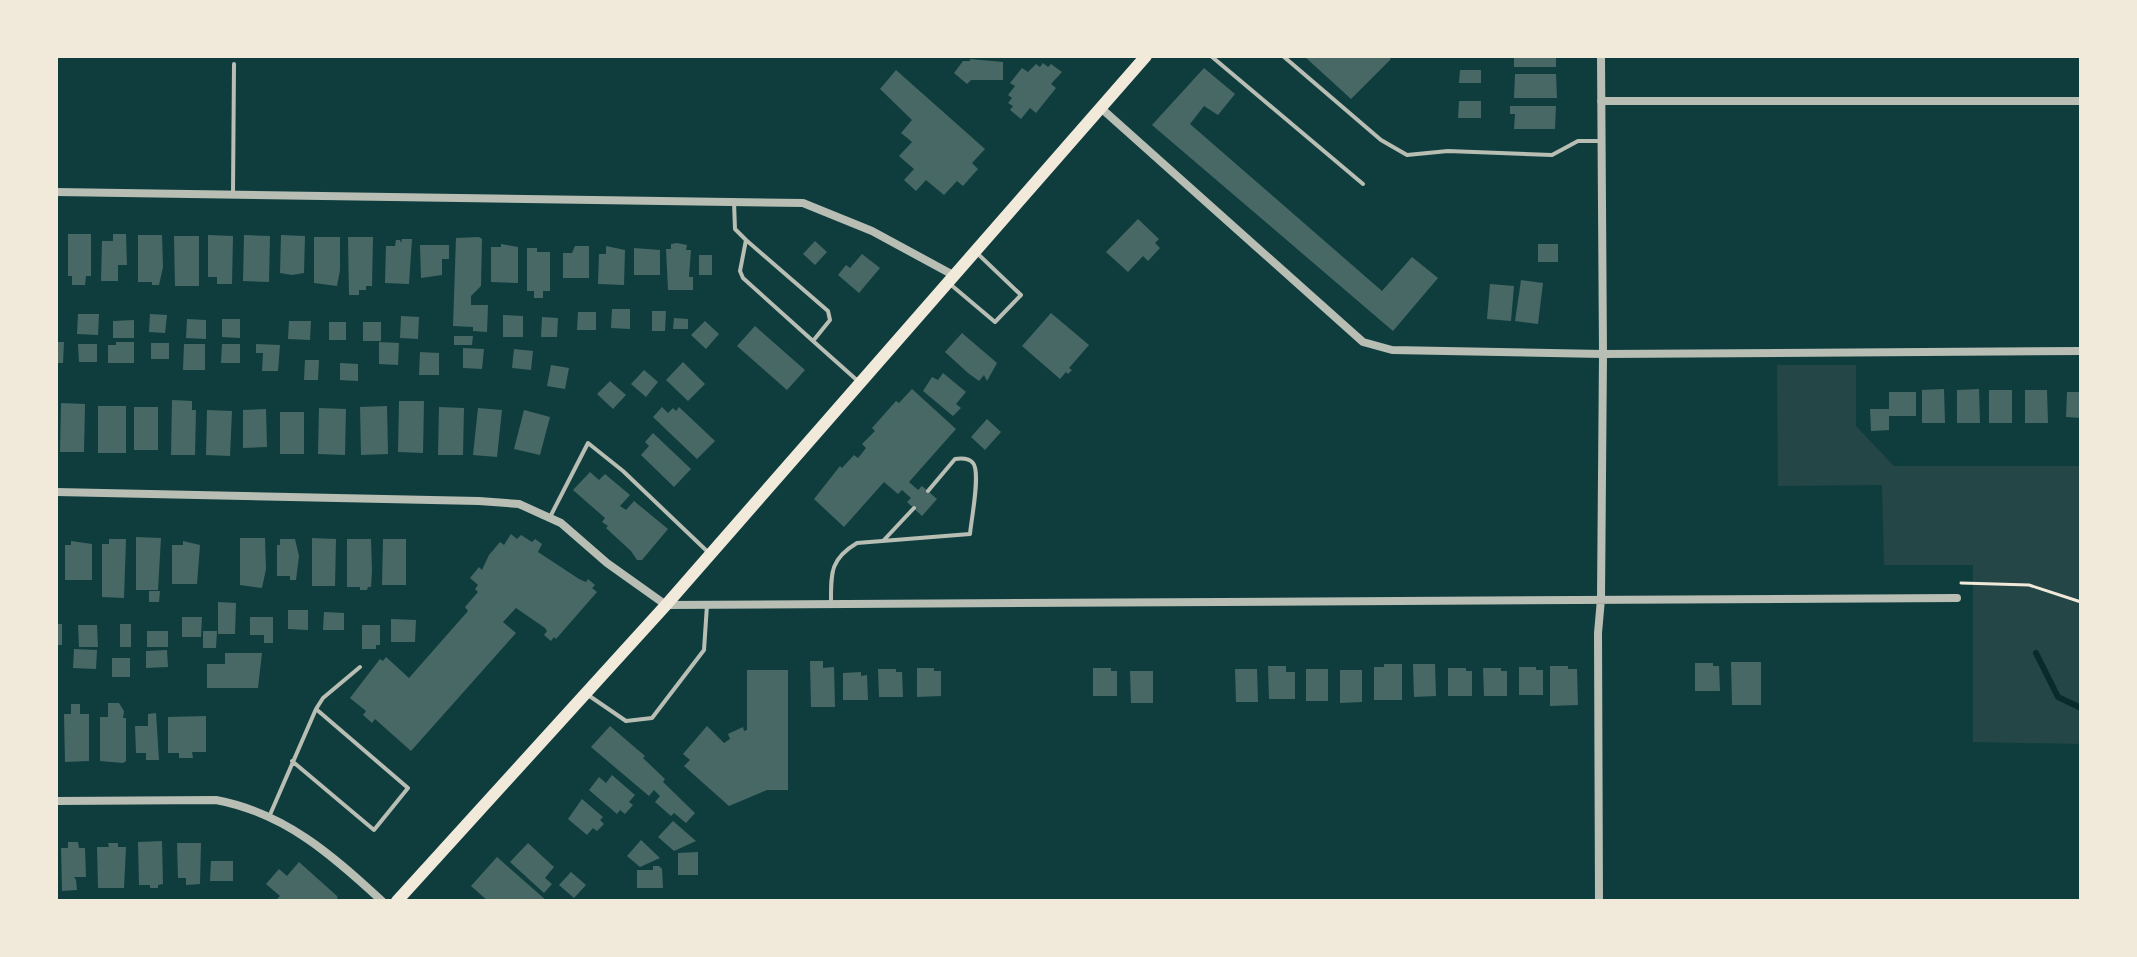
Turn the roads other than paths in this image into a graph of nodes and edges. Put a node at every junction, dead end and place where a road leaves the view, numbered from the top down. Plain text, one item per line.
1 (1146, 56) edge
2 (1211, 56) edge
3 (1283, 56) edge
4 (1601, 56) edge
5 (234, 64) dead end
6 (1601, 101) junction
7 (2081, 101) edge
8 (1102, 109) junction
9 (1601, 141) junction
10 (1363, 184) dead end
11 (56, 192) edge
12 (233, 195) junction
13 (734, 202) junction
14 (746, 240) junction
15 (976, 252) junction
16 (952, 280) junction
17 (813, 341) junction
18 (2081, 351) edge
19 (1603, 354) junction
20 (861, 383) junction
21 (928, 491) dead end
22 (56, 492) edge
23 (914, 508) dead end
24 (550, 518) junction
25 (883, 541) junction
26 (711, 554) junction
27 (1957, 598) road end
28 (1601, 599) junction
29 (831, 604) junction
30 (666, 605) junction
31 (707, 605) junction
32 (360, 667) dead end
33 (586, 693) junction
34 (316, 709) junction
35 (292, 761) junction
36 (56, 801) edge
37 (269, 817) junction
38 (382, 901) edge
39 (397, 901) edge
40 (1599, 901) edge

1 - 8 main road
2 - 10 lane
3 - 9 lane
4 - 6 street
5 - 12 lane
6 - 7 street
6 - 9 street
8 - 15 main road
8 - 19 street
9 - 19 street
11 - 12 street
12 - 13 street
13 - 14 lane
13 - 16 street
14 - 17 lane
14 - 17 lane
15 - 16 main road
15 - 16 lane
16 - 20 main road
17 - 20 lane
18 - 19 street
19 - 28 street
20 - 26 main road
21 - 25 lane
22 - 24 street
23 - 25 lane
24 - 26 lane
24 - 30 street
25 - 29 lane
26 - 30 main road
27 - 28 street
28 - 29 street
28 - 40 street
29 - 31 street
30 - 31 street
30 - 33 main road
31 - 33 lane
32 - 34 lane
33 - 39 main road
34 - 35 lane
34 - 35 lane
35 - 37 lane
36 - 37 street
37 - 38 street

